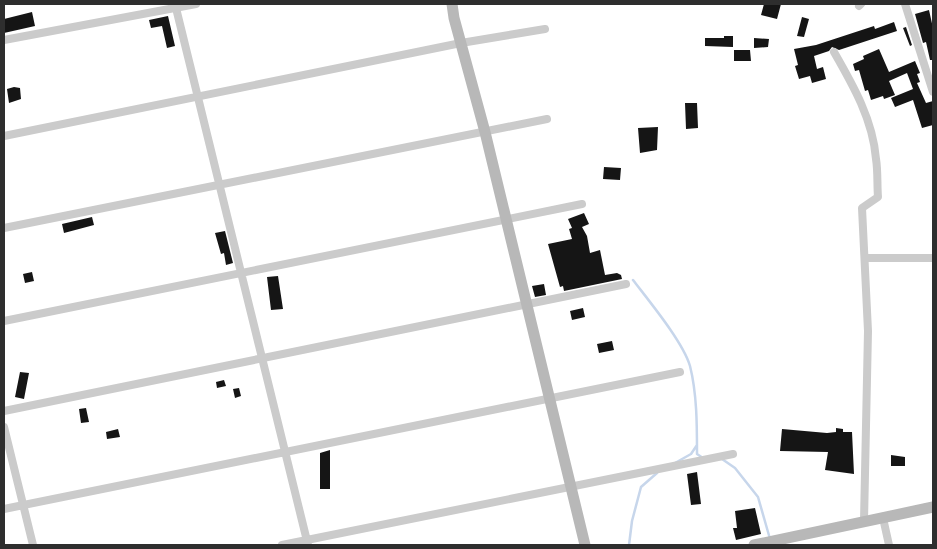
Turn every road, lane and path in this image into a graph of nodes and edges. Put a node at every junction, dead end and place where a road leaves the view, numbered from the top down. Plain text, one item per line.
1 (196, 4) edge
2 (452, 4) edge
3 (905, 4) edge
4 (175, 6) edge
5 (545, 28) dead end
6 (4, 40) edge
7 (461, 43) junction
8 (834, 52) dead end
9 (933, 57) edge
10 (924, 60) junction
11 (933, 92) edge
12 (198, 97) junction
13 (547, 119) dead end
14 (485, 132) junction
15 (4, 136) edge
16 (220, 185) junction
17 (582, 204) dead end
18 (506, 220) junction
19 (4, 228) edge
20 (865, 258) junction
21 (933, 258) edge
22 (242, 273) junction
23 (626, 284) dead end
24 (527, 304) junction
25 (4, 321) edge
26 (263, 358) junction
27 (680, 372) dead end
28 (550, 398) junction
29 (4, 411) edge
30 (4, 427) edge
31 (286, 452) junction
32 (733, 454) dead end
33 (571, 486) junction
34 (23, 505) junction
35 (933, 507) edge
36 (4, 509) edge
37 (883, 518) junction
38 (864, 521) junction
39 (308, 543) edge
40 (33, 545) edge
41 (282, 545) edge
42 (585, 545) edge
43 (754, 545) edge
44 (889, 545) edge

1 - 4 street
2 - 7 street
3 - 10 street
4 - 6 street
4 - 12 street
5 - 7 street
7 - 12 street
7 - 14 street
8 - 20 street
9 - 10 street
10 - 11 street
12 - 15 street
12 - 16 street
13 - 14 street
14 - 16 street
14 - 18 street
16 - 19 street
16 - 22 street
17 - 18 street
18 - 22 street
18 - 24 street
20 - 21 street
20 - 38 street
22 - 25 street
22 - 26 street
23 - 24 street
24 - 26 street
24 - 28 street
26 - 29 street
26 - 31 street
27 - 28 street
28 - 31 street
28 - 33 street
30 - 34 street
31 - 34 street
31 - 39 street
32 - 33 street
33 - 39 street
33 - 42 street
34 - 36 street
34 - 40 street
35 - 37 street
37 - 38 street
37 - 44 street
38 - 43 street
39 - 41 street

